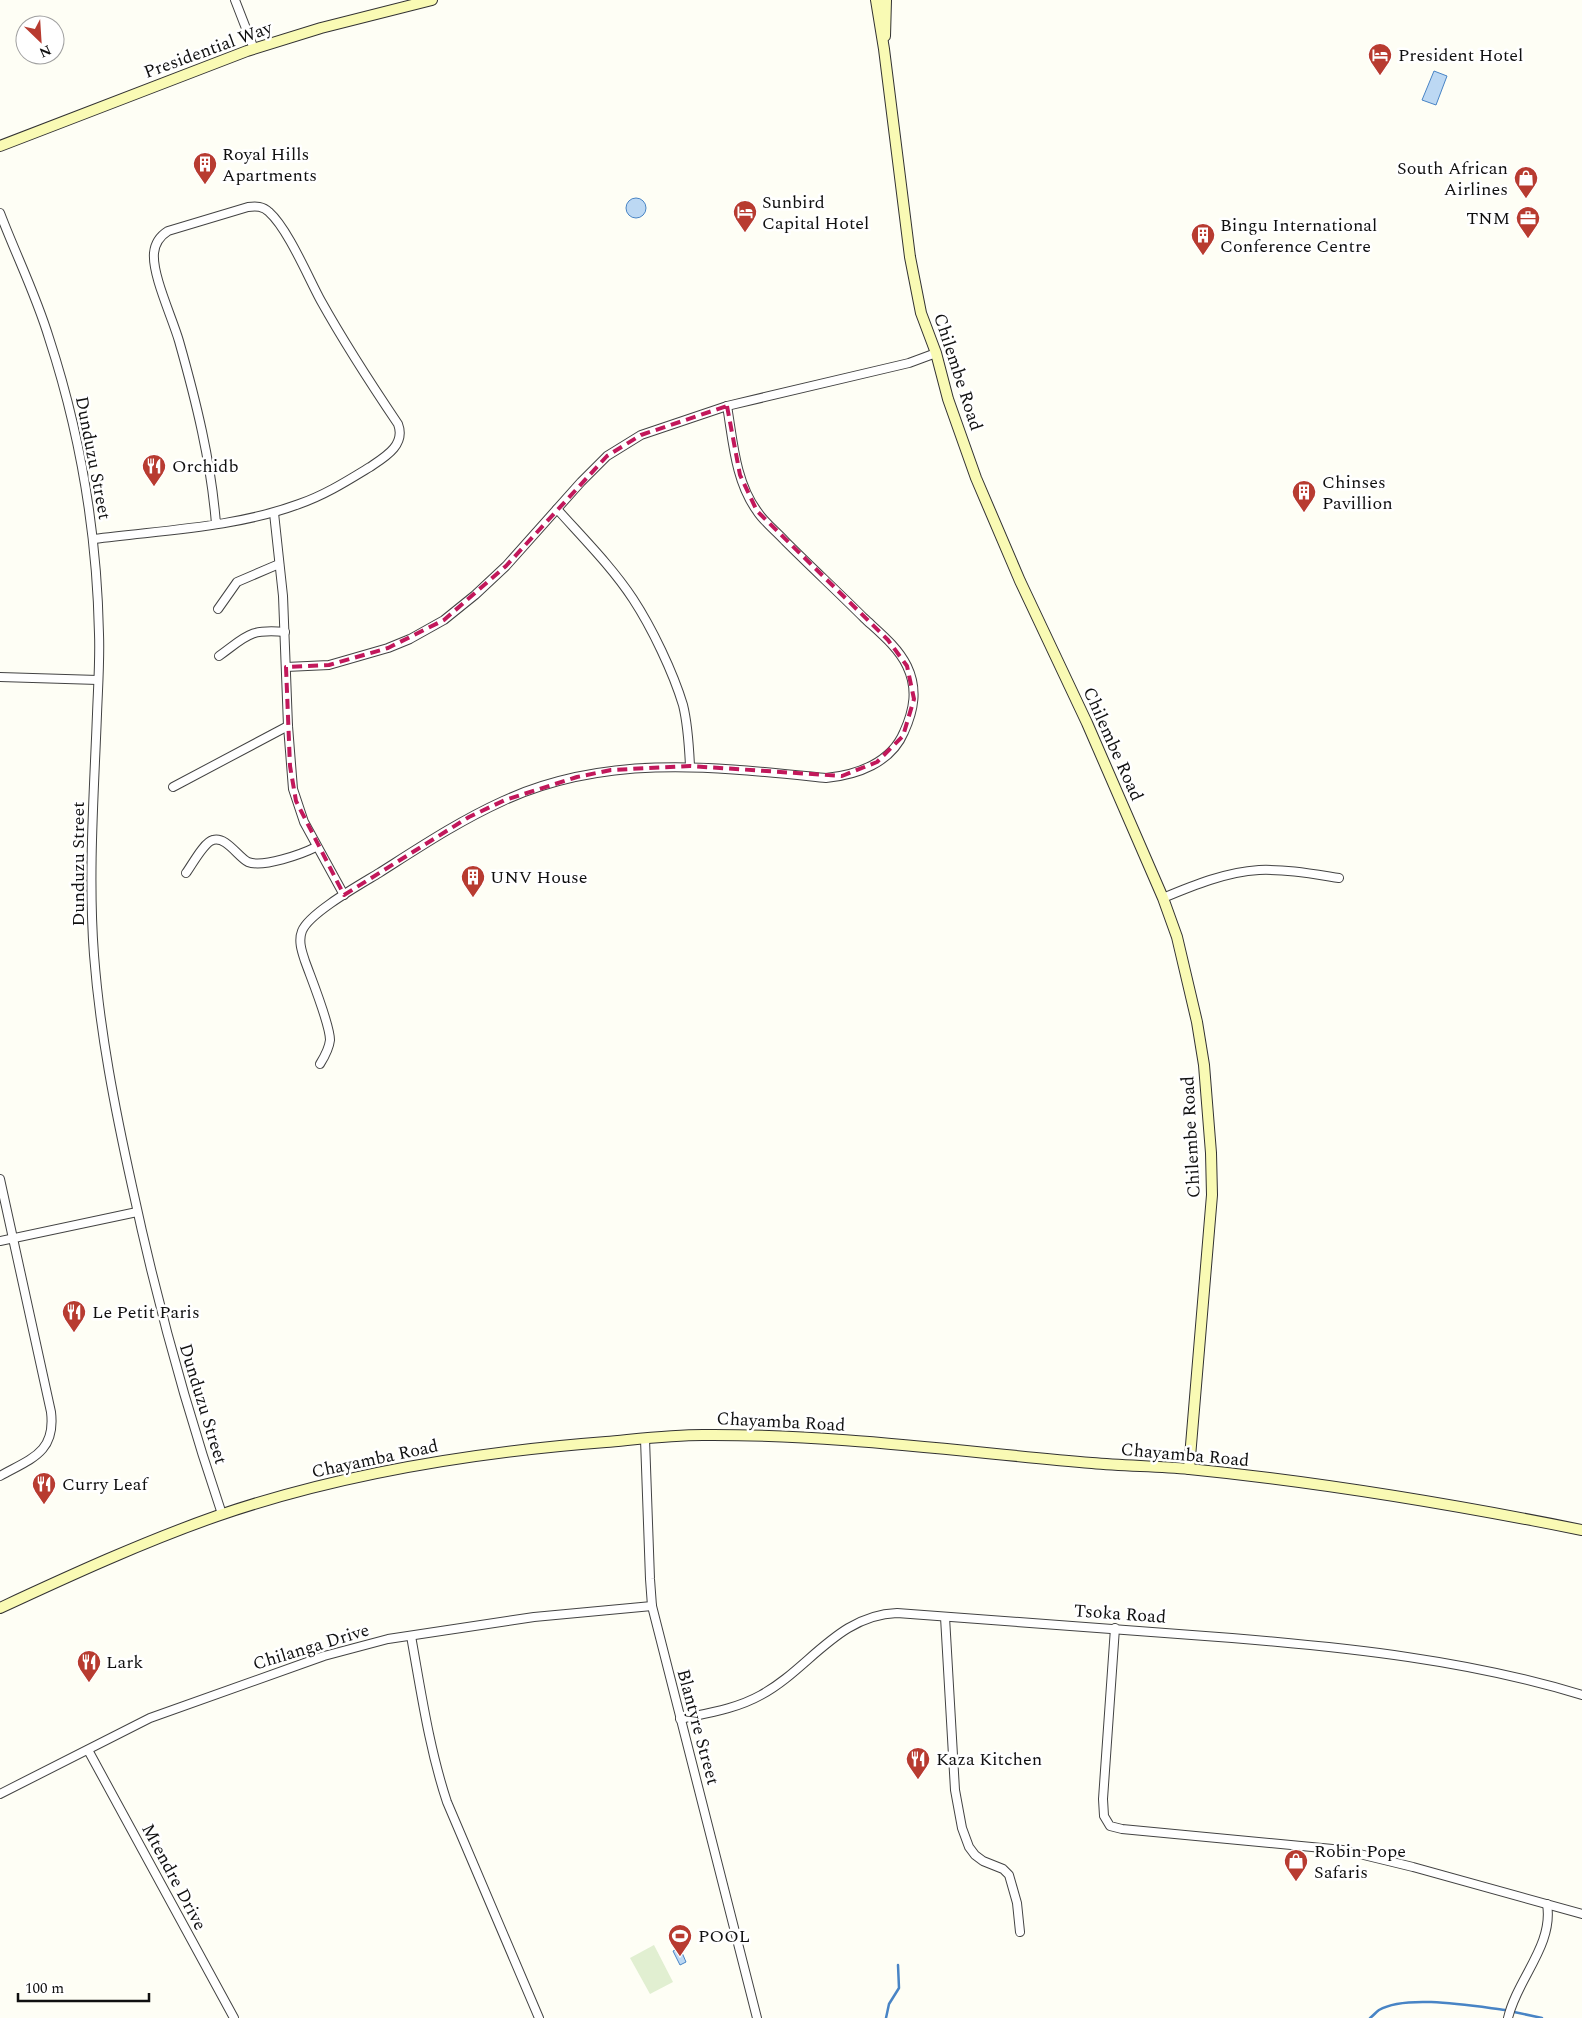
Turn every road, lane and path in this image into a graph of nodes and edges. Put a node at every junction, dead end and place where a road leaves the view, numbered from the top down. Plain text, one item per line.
1 (235, 0) edge
2 (432, 0) edge
3 (876, 0) edge
4 (886, 0) edge
5 (254, 49) junction
6 (884, 49) junction
7 (1, 146) edge
8 (0, 213) edge
9 (936, 353) junction
10 (727, 406) junction
11 (557, 509) junction
12 (274, 513) junction
13 (216, 524) junction
14 (94, 539) junction
15 (280, 564) junction
16 (218, 609) dead end
17 (285, 632) junction
18 (220, 656) dead end
19 (286, 667) junction
20 (0, 677) edge
21 (98, 680) junction
22 (288, 726) junction
23 (690, 766) junction
24 (173, 787) dead end
25 (316, 846) junction
26 (186, 873) dead end
27 (1339, 878) dead end
28 (344, 895) junction
29 (1163, 898) junction
30 (320, 1064) dead end
31 (0, 1179) edge
32 (138, 1212) junction
33 (13, 1238) junction
34 (0, 1241) edge
35 (645, 1439) junction
36 (1189, 1469) junction
37 (0, 1476) edge
38 (222, 1514) junction
39 (1582, 1530) edge
40 (652, 1606) junction
41 (0, 1608) edge
42 (945, 1617) junction
43 (1115, 1628) junction
44 (412, 1636) junction
45 (1582, 1695) edge
46 (680, 1719) junction
47 (88, 1750) junction
48 (0, 1794) edge
49 (1547, 1904) junction
50 (1582, 1914) edge
51 (1020, 1932) dead end
52 (234, 2018) edge
53 (539, 2018) edge
54 (757, 2018) edge
55 (1508, 2018) edge

1 - 5 street
2 - 5 main road, Presidential Way
3 - 6 main road
4 - 6 main road
5 - 7 main road, Presidential Way
6 - 9 main road, Chilembe Road
8 - 14 street, Dunduzu Street
9 - 10 street
9 - 29 main road, Chilembe Road
10 - 11 street
10 - 23 street
11 - 19 street
11 - 23 street
12 - 13 street
12 - 13 street
12 - 15 street
13 - 14 street
14 - 21 street, Dunduzu Street
15 - 16 street
15 - 17 street
17 - 18 street
17 - 19 street
19 - 22 street
20 - 21 street
21 - 32 street, Dunduzu Street
22 - 24 street
22 - 25 street
23 - 28 street
25 - 26 street
25 - 28 street
27 - 29 street
28 - 30 street
29 - 36 main road, Chilembe Road
31 - 33 street
32 - 33 street
32 - 38 street, Dunduzu Street
33 - 34 street
33 - 37 street
35 - 36 main road, Chayamba Road
35 - 38 main road, Chayamba Road
35 - 40 street, Blantyre Street
36 - 39 main road, Chayamba Road
38 - 41 main road, Chayamba Road
40 - 44 street, Chilanga Drive
40 - 46 street, Blantyre Street
42 - 43 street, Tsoka Road
42 - 46 street, Tsoka Road
42 - 51 street
43 - 45 street, Tsoka Road
43 - 49 street
44 - 47 street, Chilanga Drive
44 - 53 street
46 - 54 street, Blantyre Street
47 - 48 street, Chilanga Drive
47 - 52 street, Mtendre Drive
49 - 50 street
49 - 55 street

